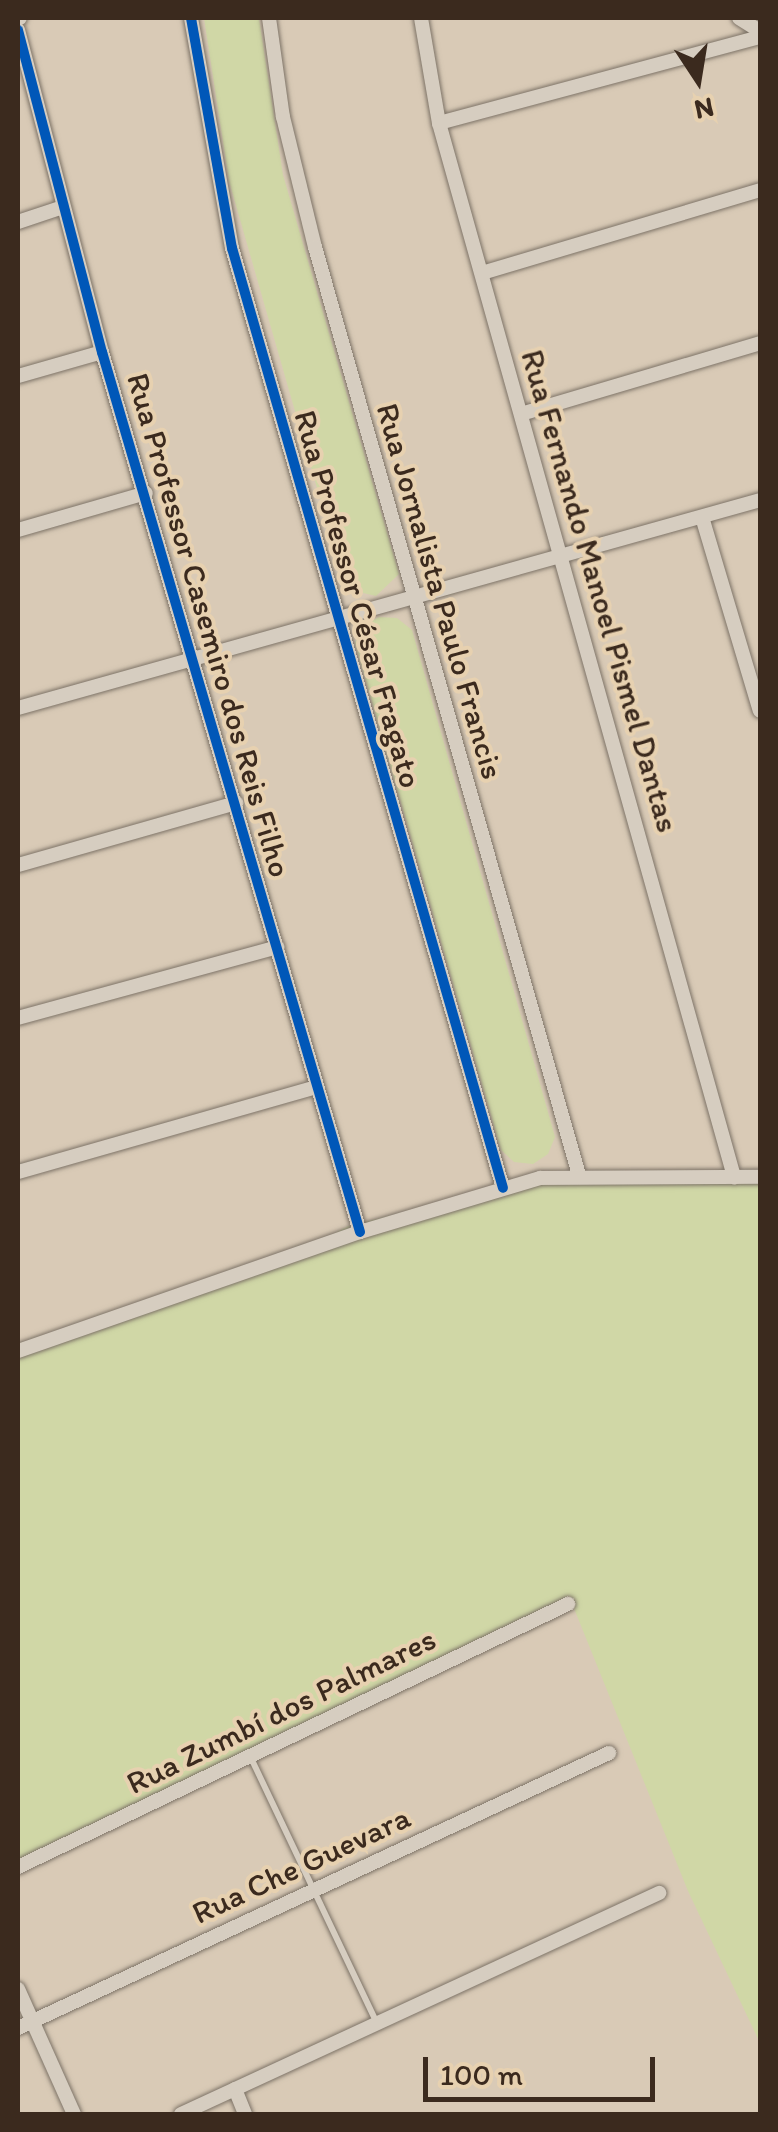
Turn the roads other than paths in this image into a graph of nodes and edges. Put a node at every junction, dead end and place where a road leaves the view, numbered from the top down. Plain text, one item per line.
1 (191, 18) edge
2 (269, 18) edge
3 (421, 18) edge
4 (739, 18) edge
5 (18, 30) edge
6 (760, 34) edge
7 (439, 123) junction
8 (760, 190) edge
9 (63, 208) junction
10 (18, 222) edge
11 (482, 273) junction
12 (760, 343) edge
13 (102, 352) junction
14 (18, 376) edge
15 (521, 414) junction
16 (146, 493) junction
17 (760, 500) edge
18 (702, 517) junction
19 (18, 530) edge
20 (561, 554) junction
21 (413, 595) junction
22 (334, 616) junction
23 (753, 655) edge
24 (194, 658) junction
25 (18, 708) edge
26 (760, 711) edge
27 (236, 802) junction
28 (18, 865) edge
29 (277, 947) junction
30 (18, 1018) edge
31 (314, 1088) junction
32 (18, 1172) edge
33 (579, 1175) junction
34 (734, 1177) junction
35 (760, 1177) edge
36 (503, 1188) junction
37 (360, 1232) junction
38 (18, 1351) edge
39 (568, 1604) dead end
40 (609, 1752) dead end
41 (250, 1755) junction
42 (18, 1867) edge
43 (314, 1889) junction
44 (659, 1893) dead end
45 (18, 1988) edge
46 (377, 2024) junction
47 (24, 2025) edge
48 (236, 2089) junction
49 (74, 2114) edge
50 (181, 2114) edge
51 (245, 2114) edge

1 - 22 street, Rua Professor César Fragato
2 - 21 street, Rua Jornalista Paulo Francis
3 - 7 street, Rua Fernando Manoel Pismel Dantas
4 - 6 street
5 - 9 street, Rua Professor Casemiro dos Reis Filho
6 - 7 street
7 - 11 street, Rua Fernando Manoel Pismel Dantas
8 - 11 street
9 - 10 street
9 - 13 street, Rua Professor Casemiro dos Reis Filho
11 - 15 street, Rua Fernando Manoel Pismel Dantas
12 - 15 street
13 - 14 street
13 - 16 street, Rua Professor Casemiro dos Reis Filho
15 - 20 street, Rua Fernando Manoel Pismel Dantas
16 - 19 street
16 - 24 street, Rua Professor Casemiro dos Reis Filho
17 - 18 street
18 - 20 street
18 - 23 street
20 - 21 street
20 - 34 street, Rua Fernando Manoel Pismel Dantas
21 - 22 street
21 - 33 street, Rua Jornalista Paulo Francis
22 - 24 street
22 - 36 street, Rua Professor César Fragato
23 - 26 street
24 - 25 street
24 - 27 street, Rua Professor Casemiro dos Reis Filho
27 - 28 street
27 - 29 street, Rua Professor Casemiro dos Reis Filho
29 - 30 street
29 - 31 street, Rua Professor Casemiro dos Reis Filho
31 - 32 street
31 - 37 street, Rua Professor Casemiro dos Reis Filho
33 - 34 street
33 - 36 street
34 - 35 street
36 - 37 street
37 - 38 street
39 - 41 street, Rua Zumbí dos Palmares
40 - 43 street, Rua Che Guevara
41 - 42 street, Rua Zumbí dos Palmares
41 - 43 lane
43 - 46 lane
43 - 47 street, Rua Che Guevara
44 - 46 street
45 - 47 street
46 - 48 street
47 - 49 street
48 - 50 street
48 - 51 street

